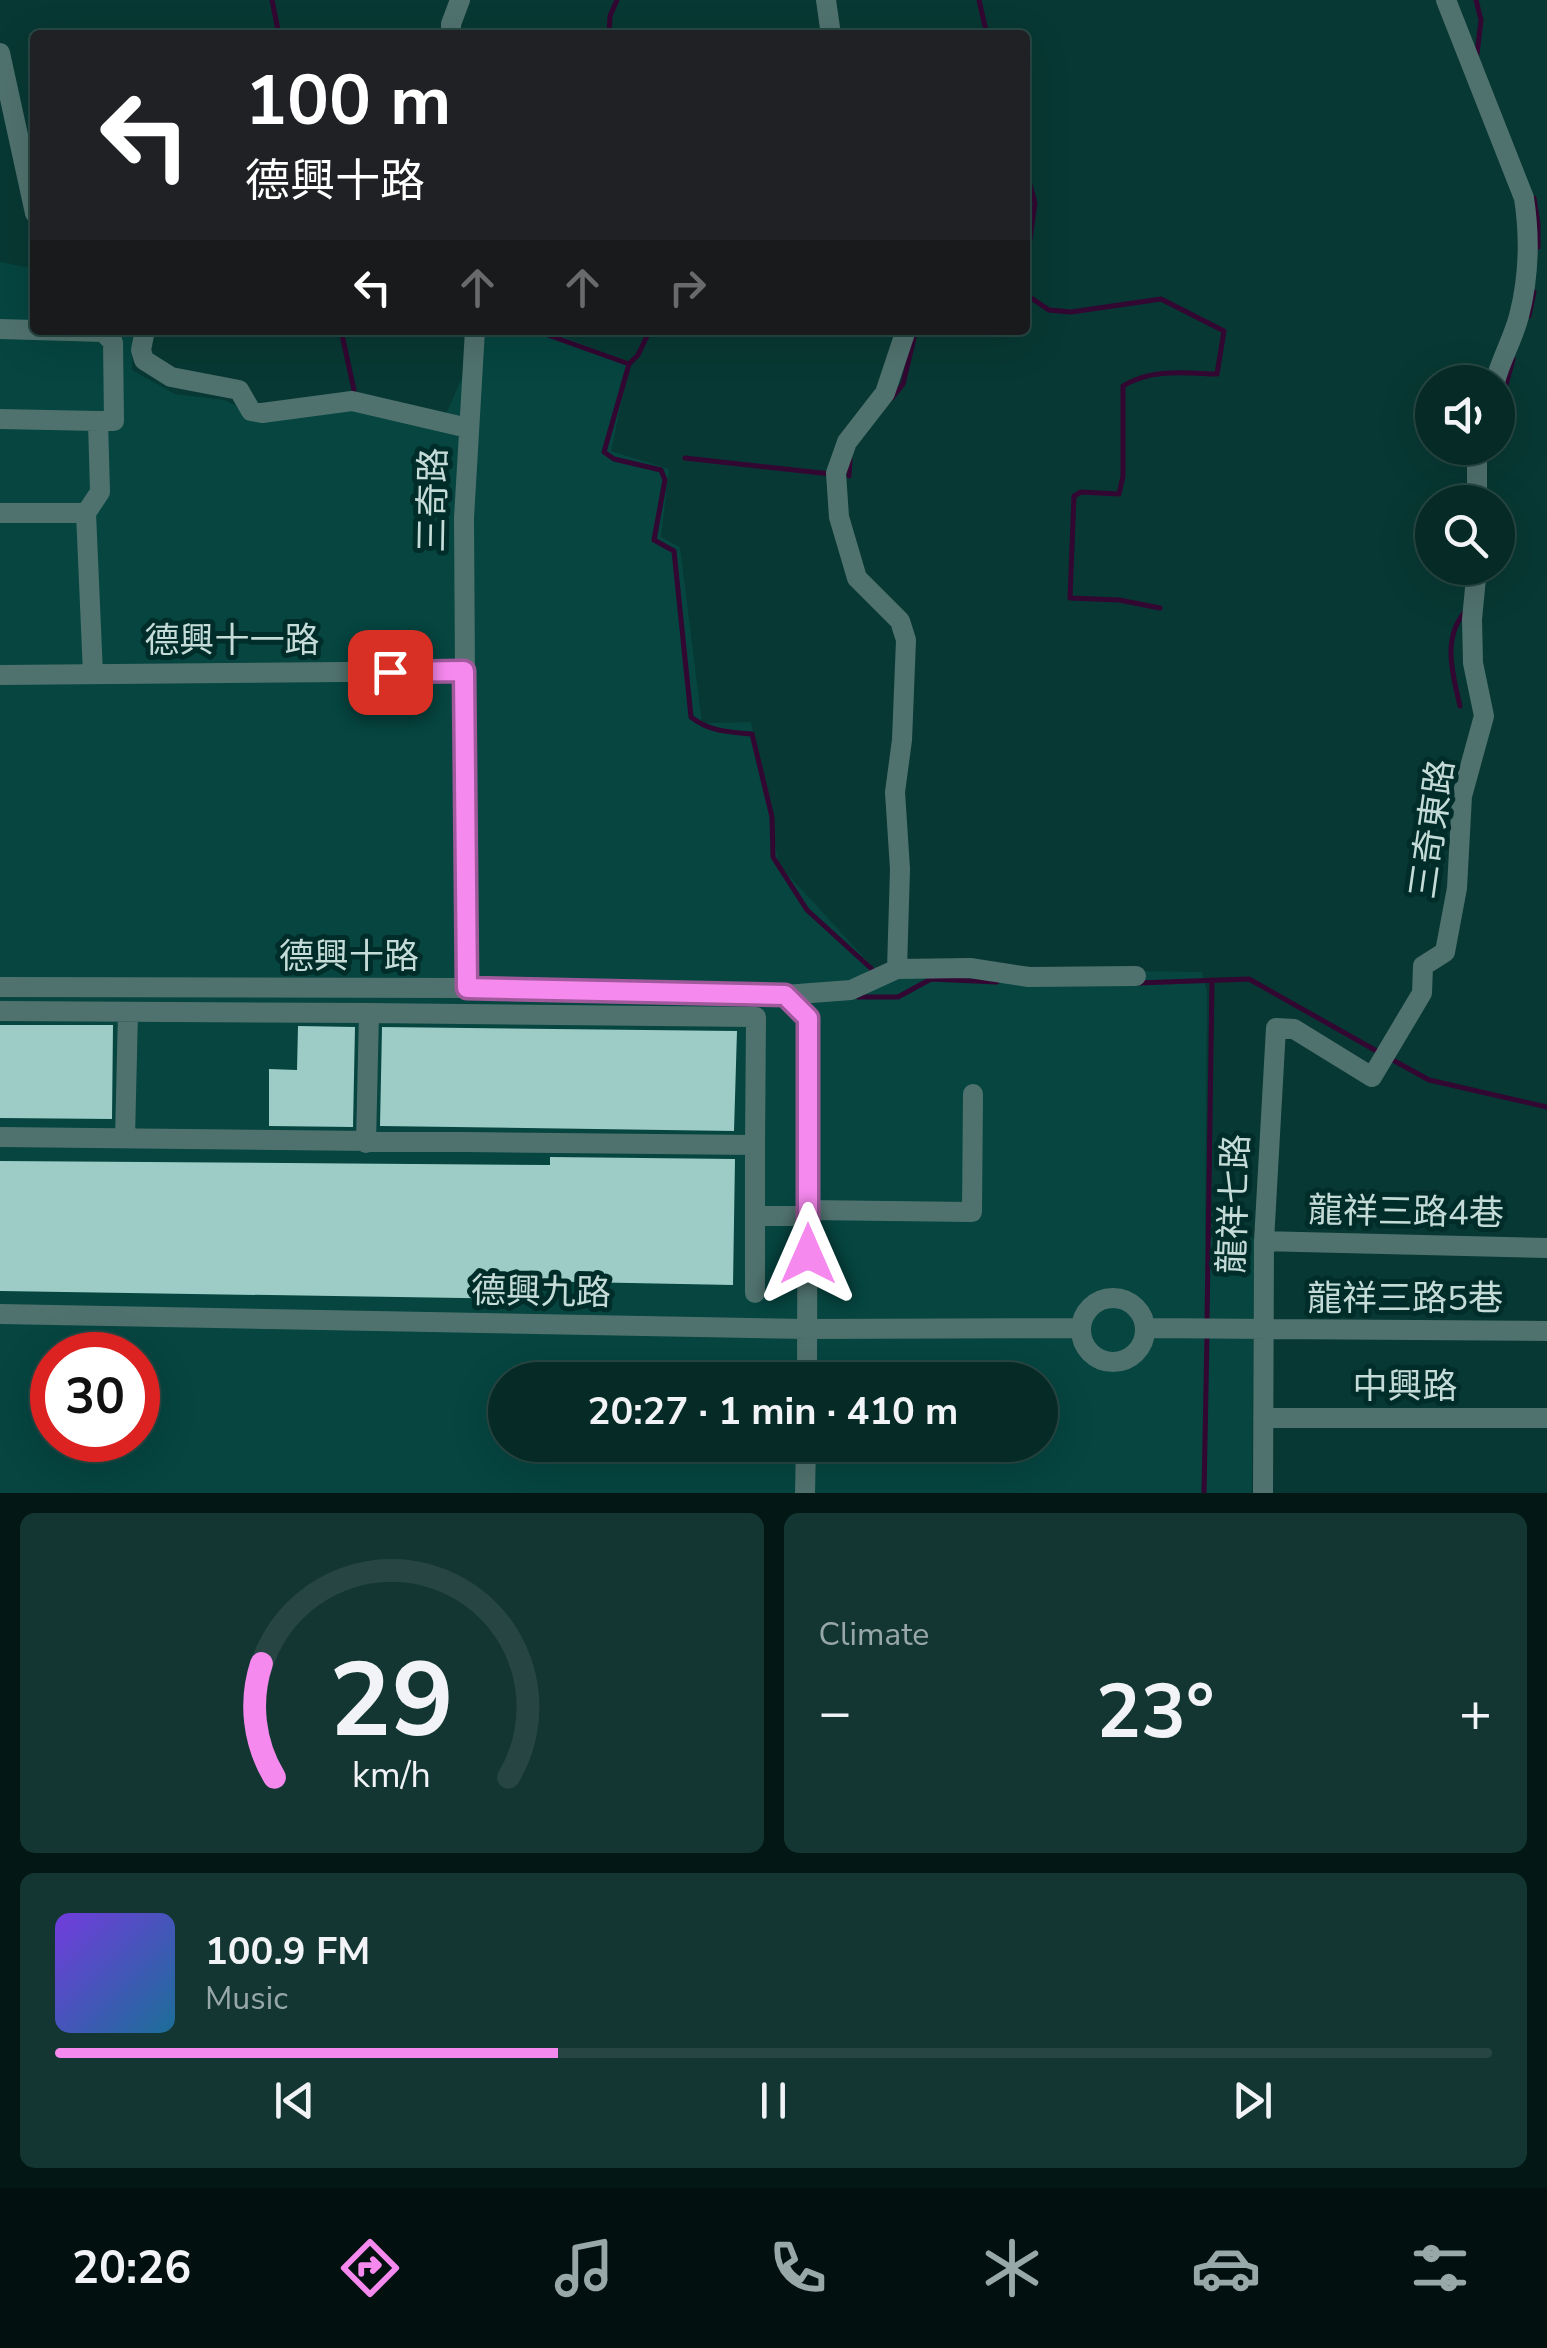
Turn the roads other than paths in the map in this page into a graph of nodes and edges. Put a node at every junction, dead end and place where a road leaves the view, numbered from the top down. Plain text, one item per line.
1 (460, 0) edge
2 (826, 0) edge
3 (1446, 0) edge
4 (451, 30) edge
5 (830, 30) edge
6 (0, 53) edge
7 (30, 190) edge
8 (0, 329) edge
9 (30, 330) edge
10 (106, 335) edge
11 (144, 335) edge
12 (474, 335) edge
13 (904, 335) edge
14 (1500, 365) edge
15 (0, 419) edge
16 (98, 421) junction
17 (468, 428) junction
18 (0, 513) edge
19 (86, 514) junction
20 (1474, 585) edge
21 (464, 671) junction
22 (93, 674) junction
23 (0, 675) edge
24 (897, 969) junction
25 (1136, 976) dead end
26 (0, 987) edge
27 (467, 988) junction
28 (785, 995) junction
29 (0, 1011) edge
30 (128, 1012) junction
31 (368, 1013) junction
32 (1372, 1077) joint
33 (973, 1094) dead end
34 (0, 1137) edge
35 (125, 1139) junction
36 (366, 1143) junction
37 (755, 1145) junction
38 (808, 1214) junction
39 (755, 1216) junction
40 (1264, 1241) junction
41 (1547, 1248) edge
42 (755, 1293) dead end
43 (0, 1314) edge
44 (1081, 1328) junction
45 (1146, 1328) junction
46 (808, 1329) junction
47 (1262, 1330) junction
48 (1547, 1331) edge
49 (807, 1362) edge
50 (1264, 1418) junction
51 (1547, 1418) edge
52 (806, 1462) edge
53 (806, 1493) edge
54 (1263, 1493) edge

1 - 4 street
2 - 5 street
3 - 14 street
6 - 7 street
8 - 9 street
10 - 16 street
11 - 17 street
12 - 17 street, 三奇路
13 - 24 street
15 - 16 street
16 - 19 street
17 - 21 street, 三奇路
18 - 19 street
19 - 22 street
20 - 32 street, 三奇東路
21 - 22 street, 德興十一路
21 - 27 street, 三奇路
22 - 23 street, 德興十一路
24 - 25 street
24 - 28 street, 德興十路
26 - 27 street, 德興十路
27 - 28 street, 德興十路
28 - 38 street
29 - 30 street
30 - 31 street
30 - 35 street
31 - 36 street
31 - 37 street
32 - 40 street, 龍祥七路
33 - 38 street
34 - 35 street
35 - 36 street
36 - 37 street
37 - 39 street
38 - 39 street
38 - 46 street
39 - 42 street
40 - 41 street, 龍祥三路4巷
40 - 47 street, 龍祥七路
43 - 46 street, 德興九路
44 - 45 street
44 - 45 street
44 - 46 street, 德興九路
45 - 47 street
46 - 49 street
47 - 48 street, 龍祥三路5巷
47 - 50 street, 龍祥七路
50 - 51 street, 中興路
50 - 54 street, 龍祥七路
52 - 53 street

